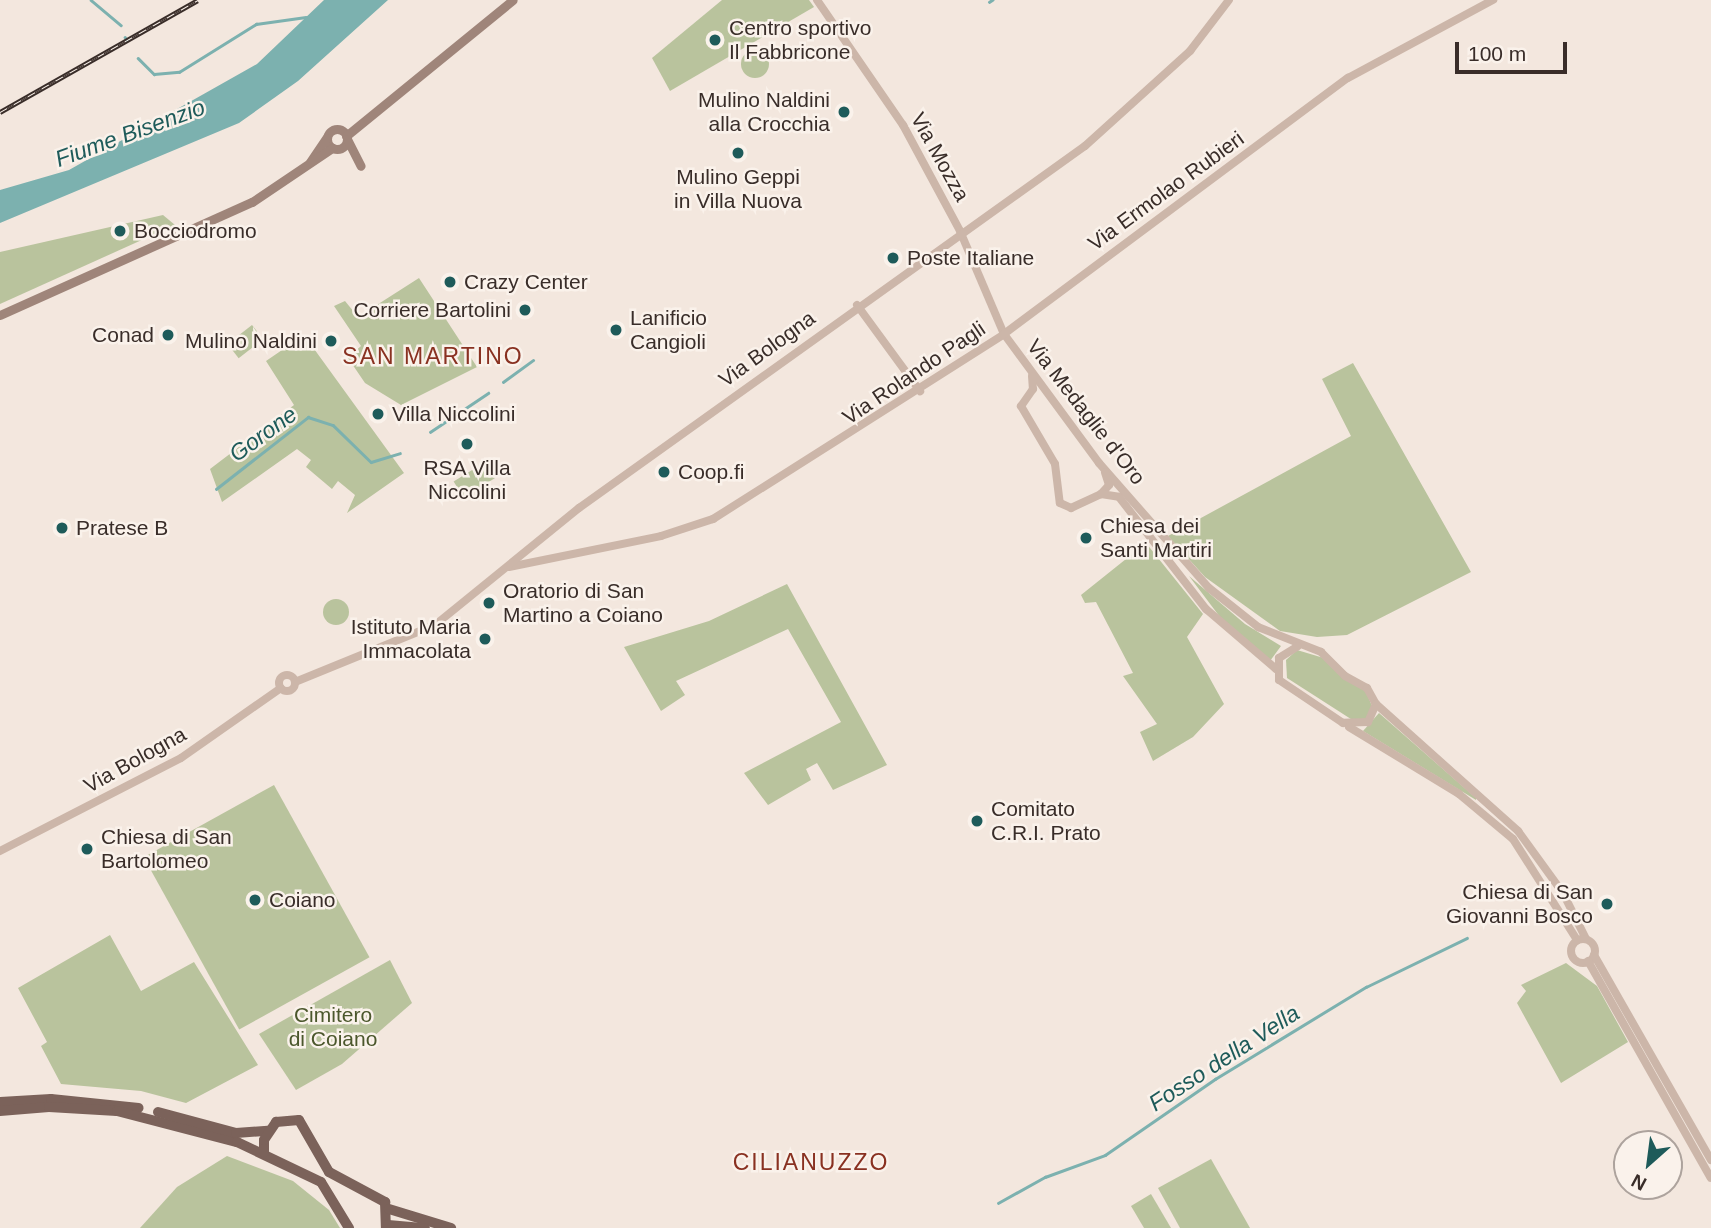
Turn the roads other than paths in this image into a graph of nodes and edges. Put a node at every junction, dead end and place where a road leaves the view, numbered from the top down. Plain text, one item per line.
1 (513, 0) edge
2 (817, 0) edge
3 (1229, 0) edge
4 (1493, 0) edge
5 (326, 138) junction
6 (341, 140) junction
7 (304, 169) junction
8 (960, 231) junction
9 (857, 306) junction
10 (0, 315) edge
11 (1004, 334) junction
12 (985, 346) junction
13 (1015, 350) junction
14 (1031, 373) junction
15 (920, 391) junction
16 (1030, 393) junction
17 (1047, 394) junction
18 (1099, 463) junction
19 (1101, 494) junction
20 (533, 547) junction
21 (543, 561) junction
22 (506, 568) junction
23 (1298, 646) junction
24 (1276, 669) junction
25 (295, 682) junction
26 (281, 688) junction
27 (1376, 704) junction
28 (1343, 723) junction
29 (0, 851) edge
30 (1582, 939) junction
31 (1591, 958) junction
32 (0, 1102) edge
33 (0, 1111) edge
34 (268, 1131) junction
35 (264, 1152) junction
36 (1711, 1160) edge
37 (1711, 1178) edge
38 (389, 1209) junction
39 (387, 1227) edge
40 (349, 1228) edge
41 (425, 1228) edge
42 (451, 1228) edge

1 - 6 main road
2 - 8 street, Via Mozza
3 - 8 street, Via Bologna
4 - 11 street, Via Ermolao Rubieri
5 - 6 main road
5 - 6 main road
5 - 7 main road
6 - 7 main road
7 - 10 main road
8 - 9 street, Via Bologna
8 - 11 street, Via Mozza
9 - 15 street
9 - 20 street, Via Bologna
11 - 12 street, Via Rolando Pagli
11 - 13 street, Via Medaglie d'Oro
12 - 13 street
12 - 15 street, Via Rolando Pagli
13 - 14 street, Via Medaglie d'Oro
14 - 16 street
14 - 17 street, Via Medaglie d'Oro
15 - 21 street, Via Rolando Pagli
16 - 17 street
16 - 19 street
17 - 18 street, Via Medaglie d'Oro
18 - 19 street
18 - 23 street, Via Medaglie d'Oro
19 - 24 street, Via Medaglie d'Oro
20 - 21 street
20 - 22 street, Via Bologna
21 - 22 street, Via Rolando Pagli
22 - 25 street, Via Bologna
23 - 24 street
23 - 27 street, Via Medaglie d'Oro
24 - 28 street, Via Medaglie d'Oro
25 - 26 street, Via Bologna
25 - 26 street, Via Bologna
26 - 29 street, Via Bologna
27 - 28 street
27 - 30 street, Via Medaglie d'Oro
28 - 30 street, Via Medaglie d'Oro
30 - 31 street
30 - 31 street
31 - 36 street
31 - 37 street
32 - 34 main road
33 - 35 main road
34 - 35 main road
34 - 38 main road
35 - 40 main road
38 - 39 main road
38 - 42 main road
39 - 41 main road

